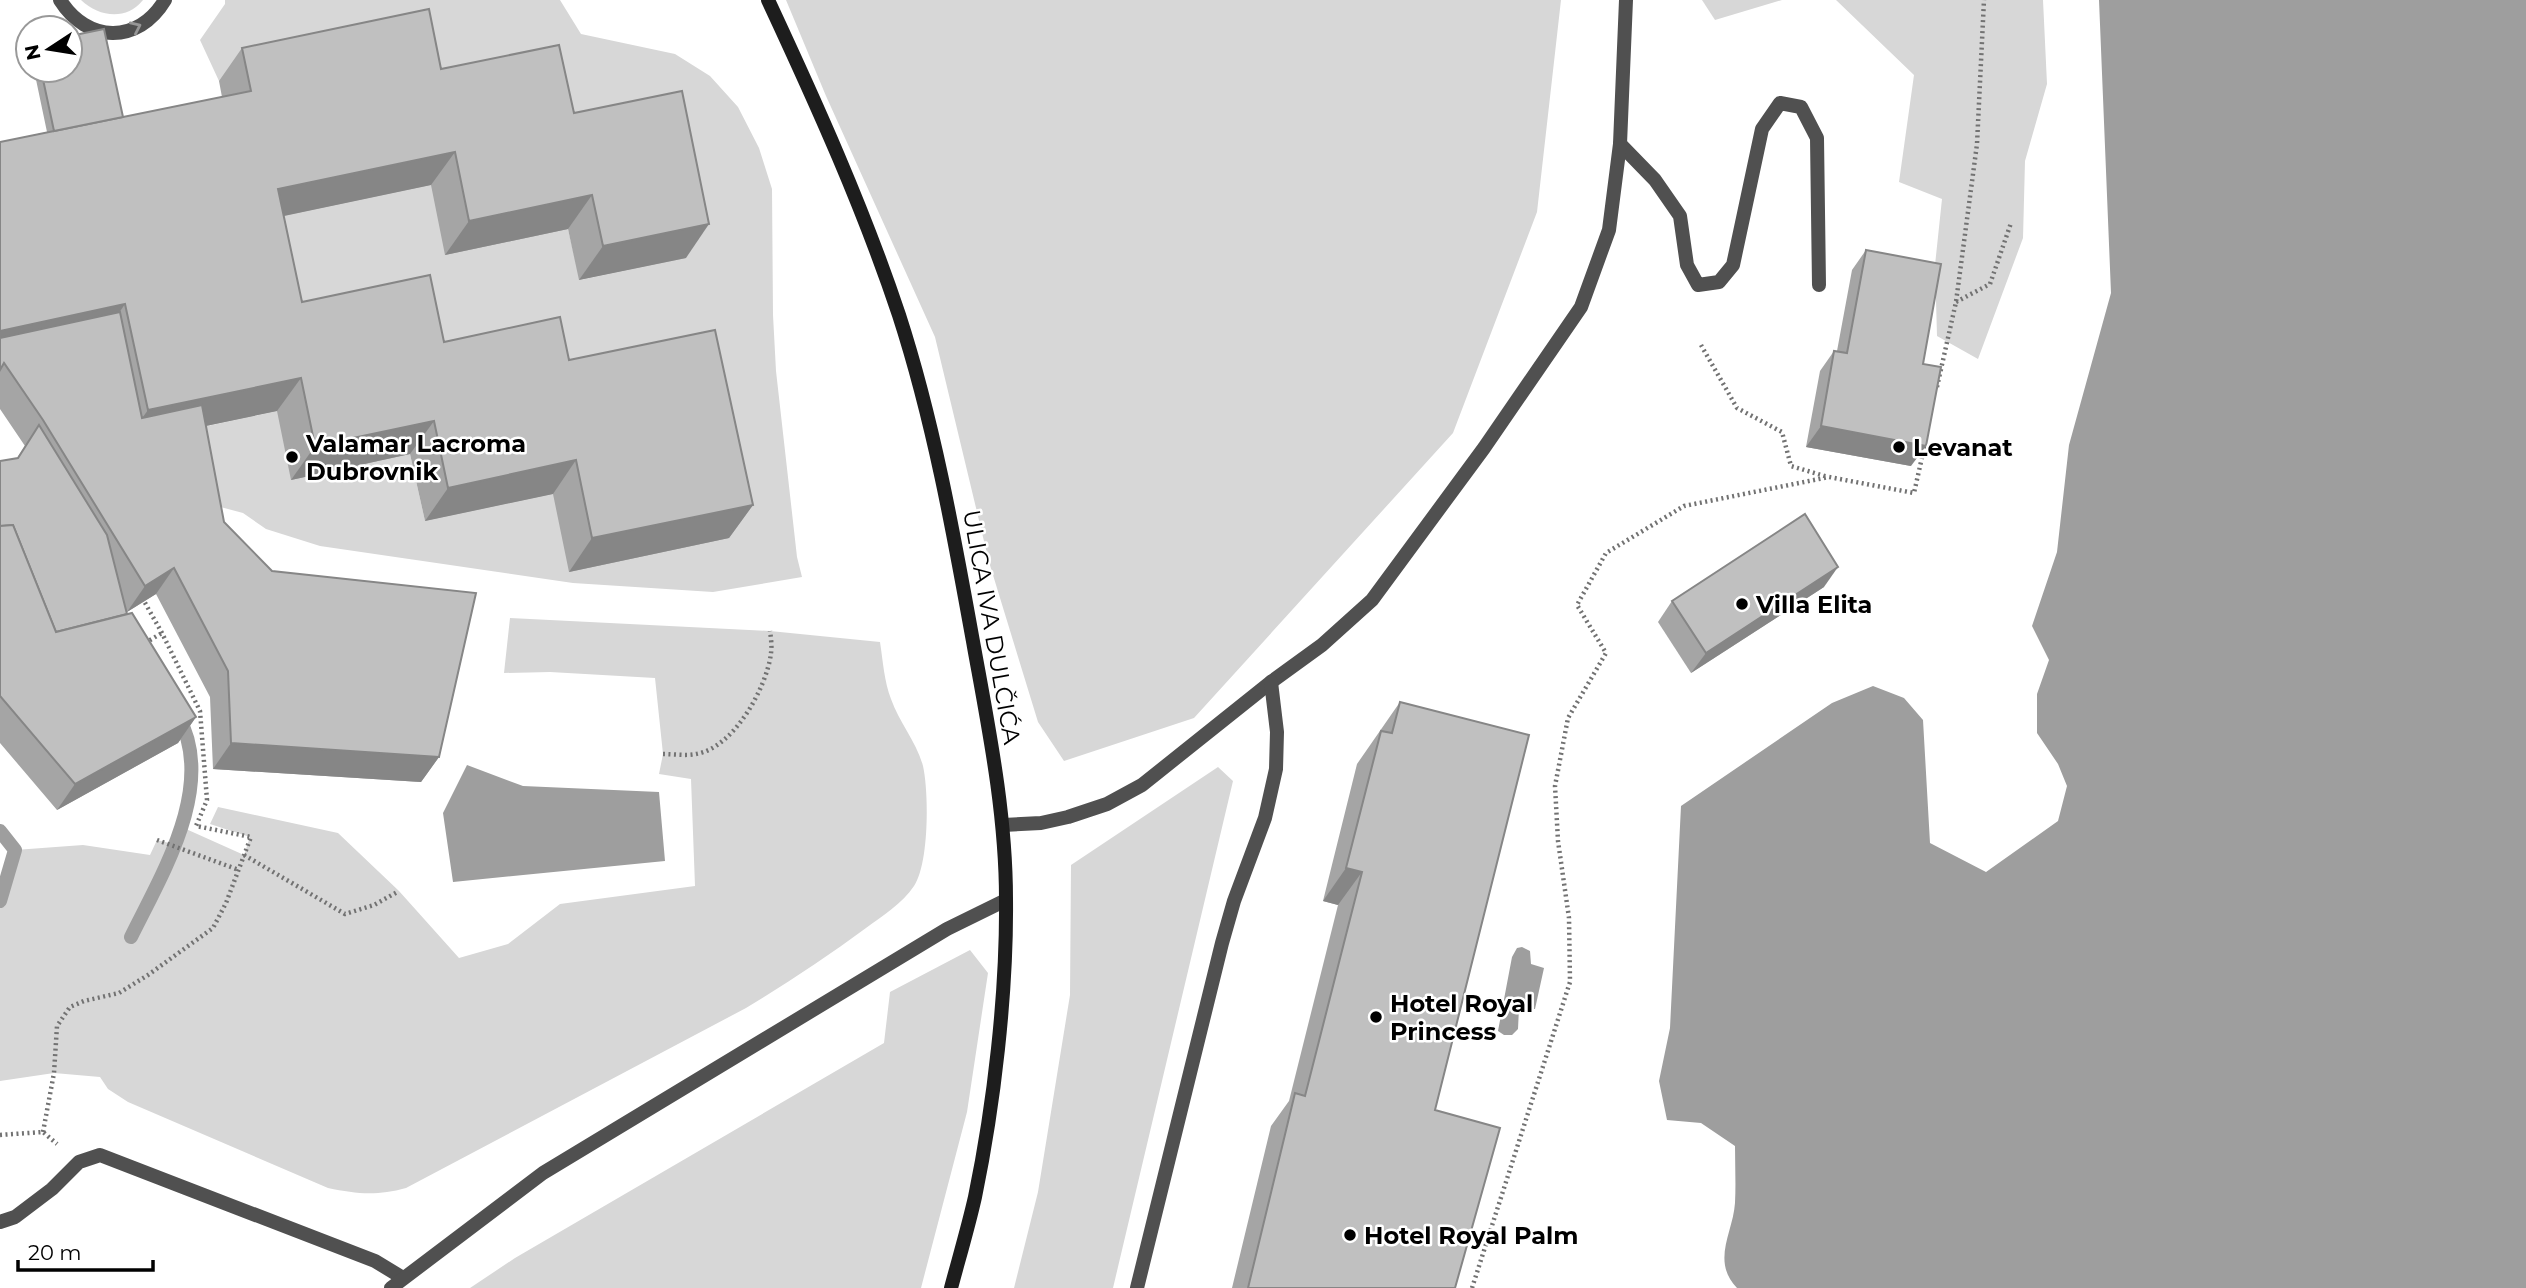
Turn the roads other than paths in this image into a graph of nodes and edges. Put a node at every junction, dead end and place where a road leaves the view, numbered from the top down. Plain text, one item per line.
1 (60, 0) edge
2 (165, 0) edge
3 (768, 0) edge
4 (1626, 0) edge
5 (1620, 144) junction
6 (1819, 285) dead end
7 (1271, 682) junction
8 (1003, 825) junction
9 (1006, 900) junction
10 (0, 1222) edge
11 (402, 1278) junction
12 (391, 1288) edge
13 (951, 1288) edge
14 (1138, 1288) edge

1 -> 2 street
3 - 8 main road, ULICA IVA DULČIĆA
4 - 5 street
5 - 6 street
5 - 7 street
7 - 8 street
7 - 14 street
8 - 9 main road, ULICA IVA DULČIĆA
9 - 11 street
9 - 13 main road, ULICA IVA DULČIĆA
10 - 11 street
11 - 12 street

